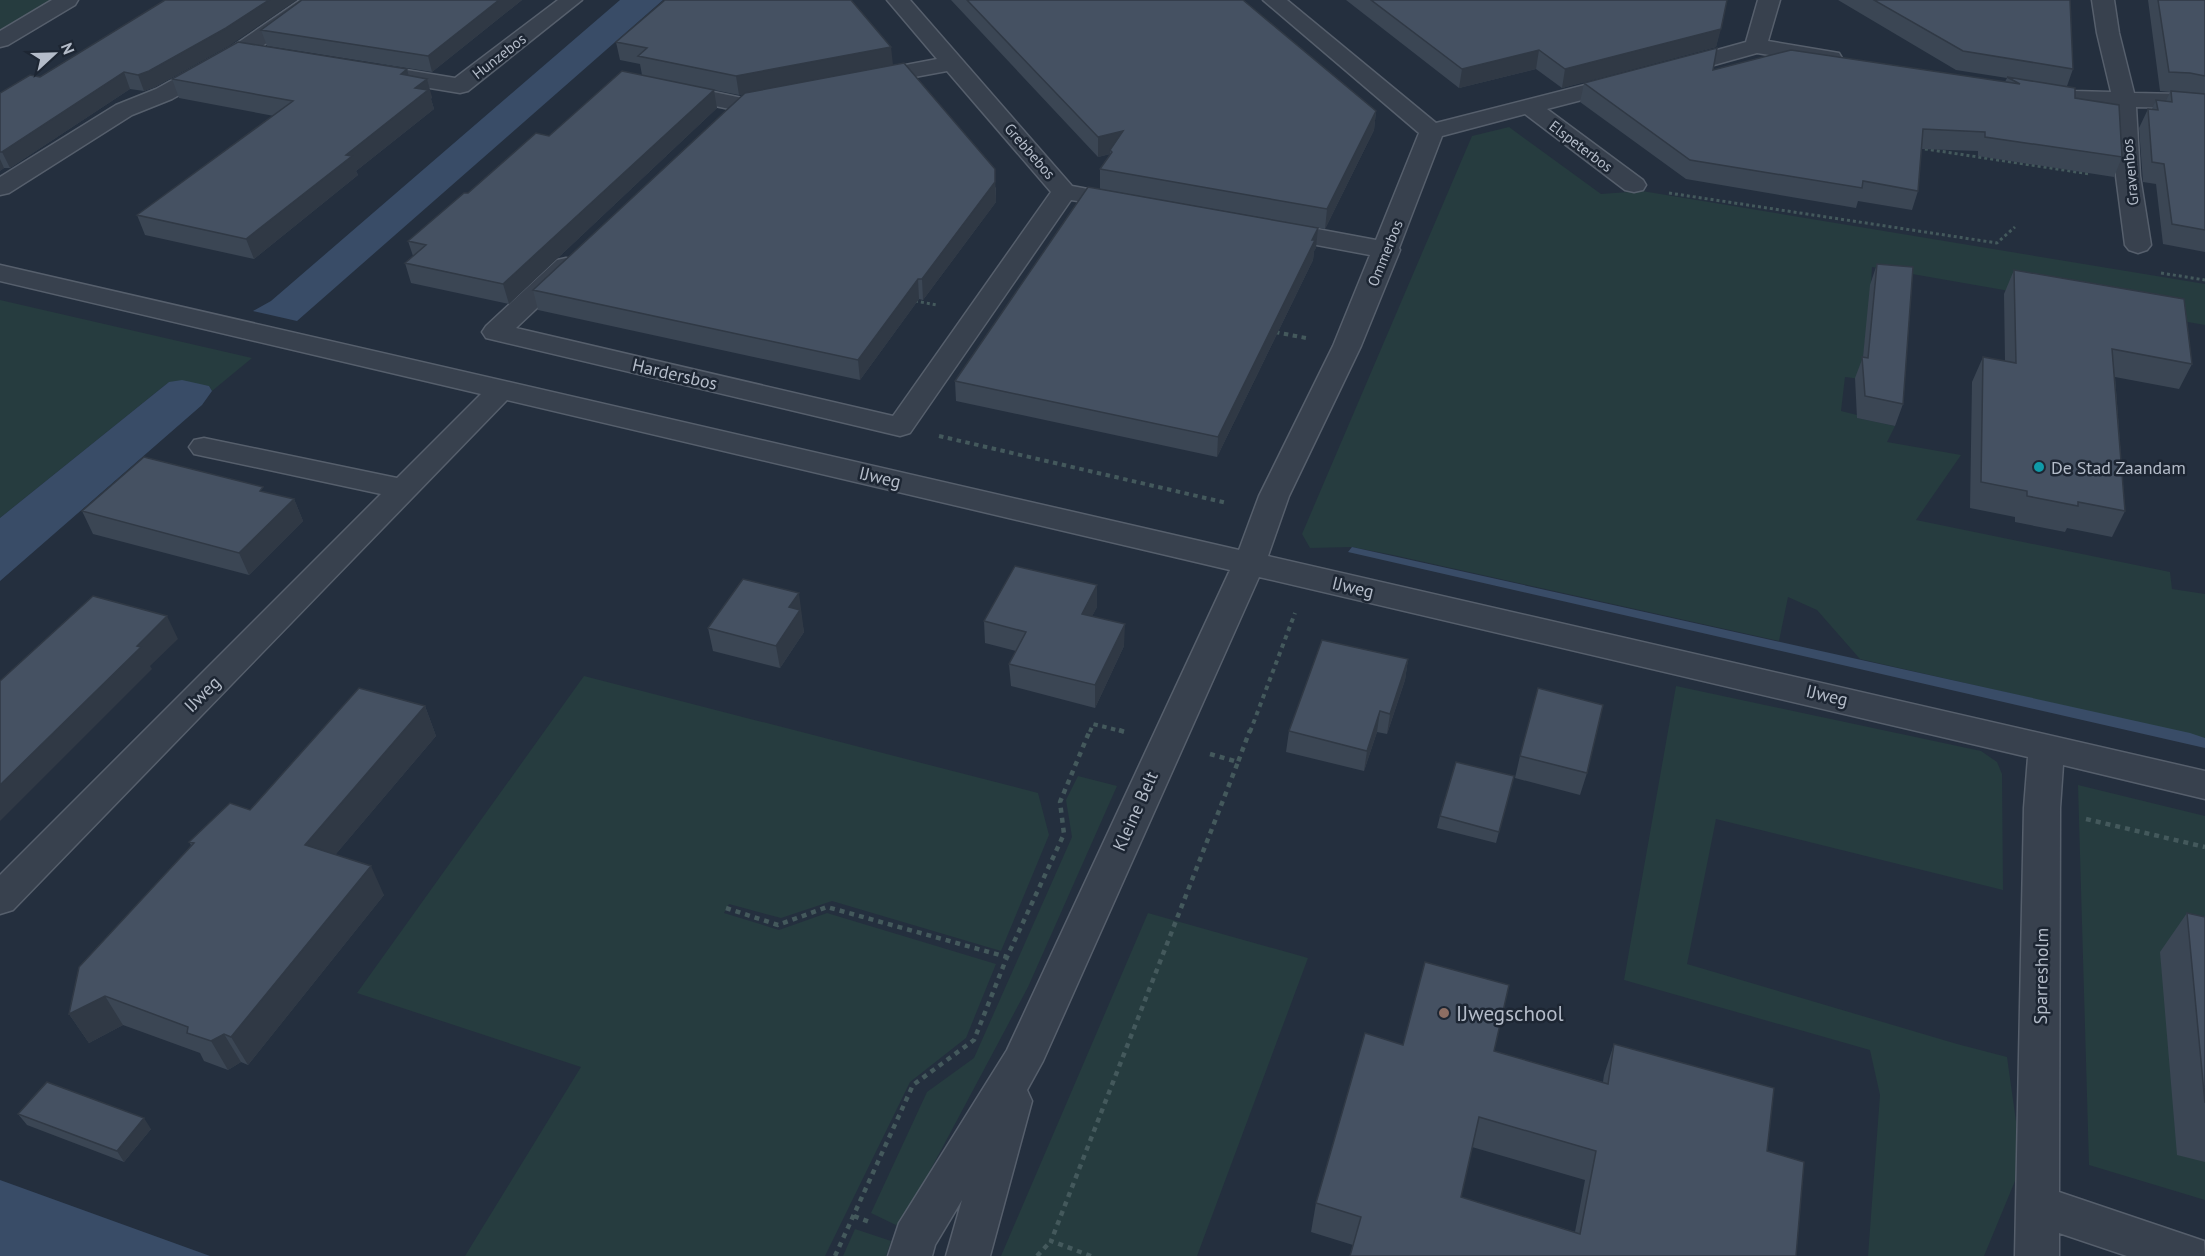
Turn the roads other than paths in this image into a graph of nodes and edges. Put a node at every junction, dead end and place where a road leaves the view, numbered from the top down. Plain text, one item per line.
1 (67, 0) edge
2 (314, 0) edge
3 (571, 0) edge
4 (898, 0) edge
5 (1274, 0) edge
6 (1769, 0) edge
7 (2103, 0) edge
8 (0, 40) edge
9 (1756, 46) junction
10 (241, 51) junction
11 (275, 57) edge
12 (1850, 62) edge
13 (953, 63) junction
14 (356, 69) edge
15 (840, 84) edge
16 (648, 86) edge
17 (2014, 88) edge
18 (2124, 99) junction
19 (2205, 105) edge
20 (1529, 106) junction
21 (714, 128) edge
22 (1432, 131) junction
23 (1634, 185) road end
24 (0, 188) edge
25 (1064, 192) junction
26 (1108, 200) edge
27 (1253, 225) edge
28 (2138, 245) dead end
29 (588, 246) edge
30 (1387, 250) junction
31 (0, 273) edge
32 (501, 390) junction
33 (204, 447) dead end
34 (404, 489) junction
35 (1250, 562) junction
36 (2047, 747) junction
37 (2205, 785) edge
38 (0, 899) edge
39 (1022, 1061) junction
40 (2037, 1205) junction
41 (909, 1256) edge
42 (968, 1256) edge
43 (2037, 1256) edge
44 (2188, 1256) edge

1 - 8 street
2 - 10 street
3 - 14 street, Hunzebos
4 - 13 street, Grebbebos
5 - 22 street
6 - 9 street
7 - 18 street, Gravenbos
9 - 12 street
9 - 20 street, Elspeterbos
10 - 11 street
10 - 24 street
13 - 15 street
13 - 25 street, Grebbebos
16 - 21 street
17 - 18 street
18 - 19 street
18 - 28 street, Gravenbos
20 - 22 street, Elspeterbos
20 - 23 street, Elspeterbos
22 - 30 street, Ommerbos
25 - 26 street, Grebbebos
25 - 29 street, Hardersbos
27 - 30 street
30 - 35 street, Ommerbos
31 - 32 street, IJweg
32 - 34 street, IJweg
32 - 35 street, IJweg
33 - 34 street
34 - 38 street, IJweg
35 - 36 street, IJweg
35 - 39 street, Kleine Belt
36 - 37 street, IJweg
36 - 40 street, Sparresholm
39 - 41 street, Kleine Belt
39 - 42 street, Kleine Belt
40 - 43 street, Sparresholm
40 - 44 street

